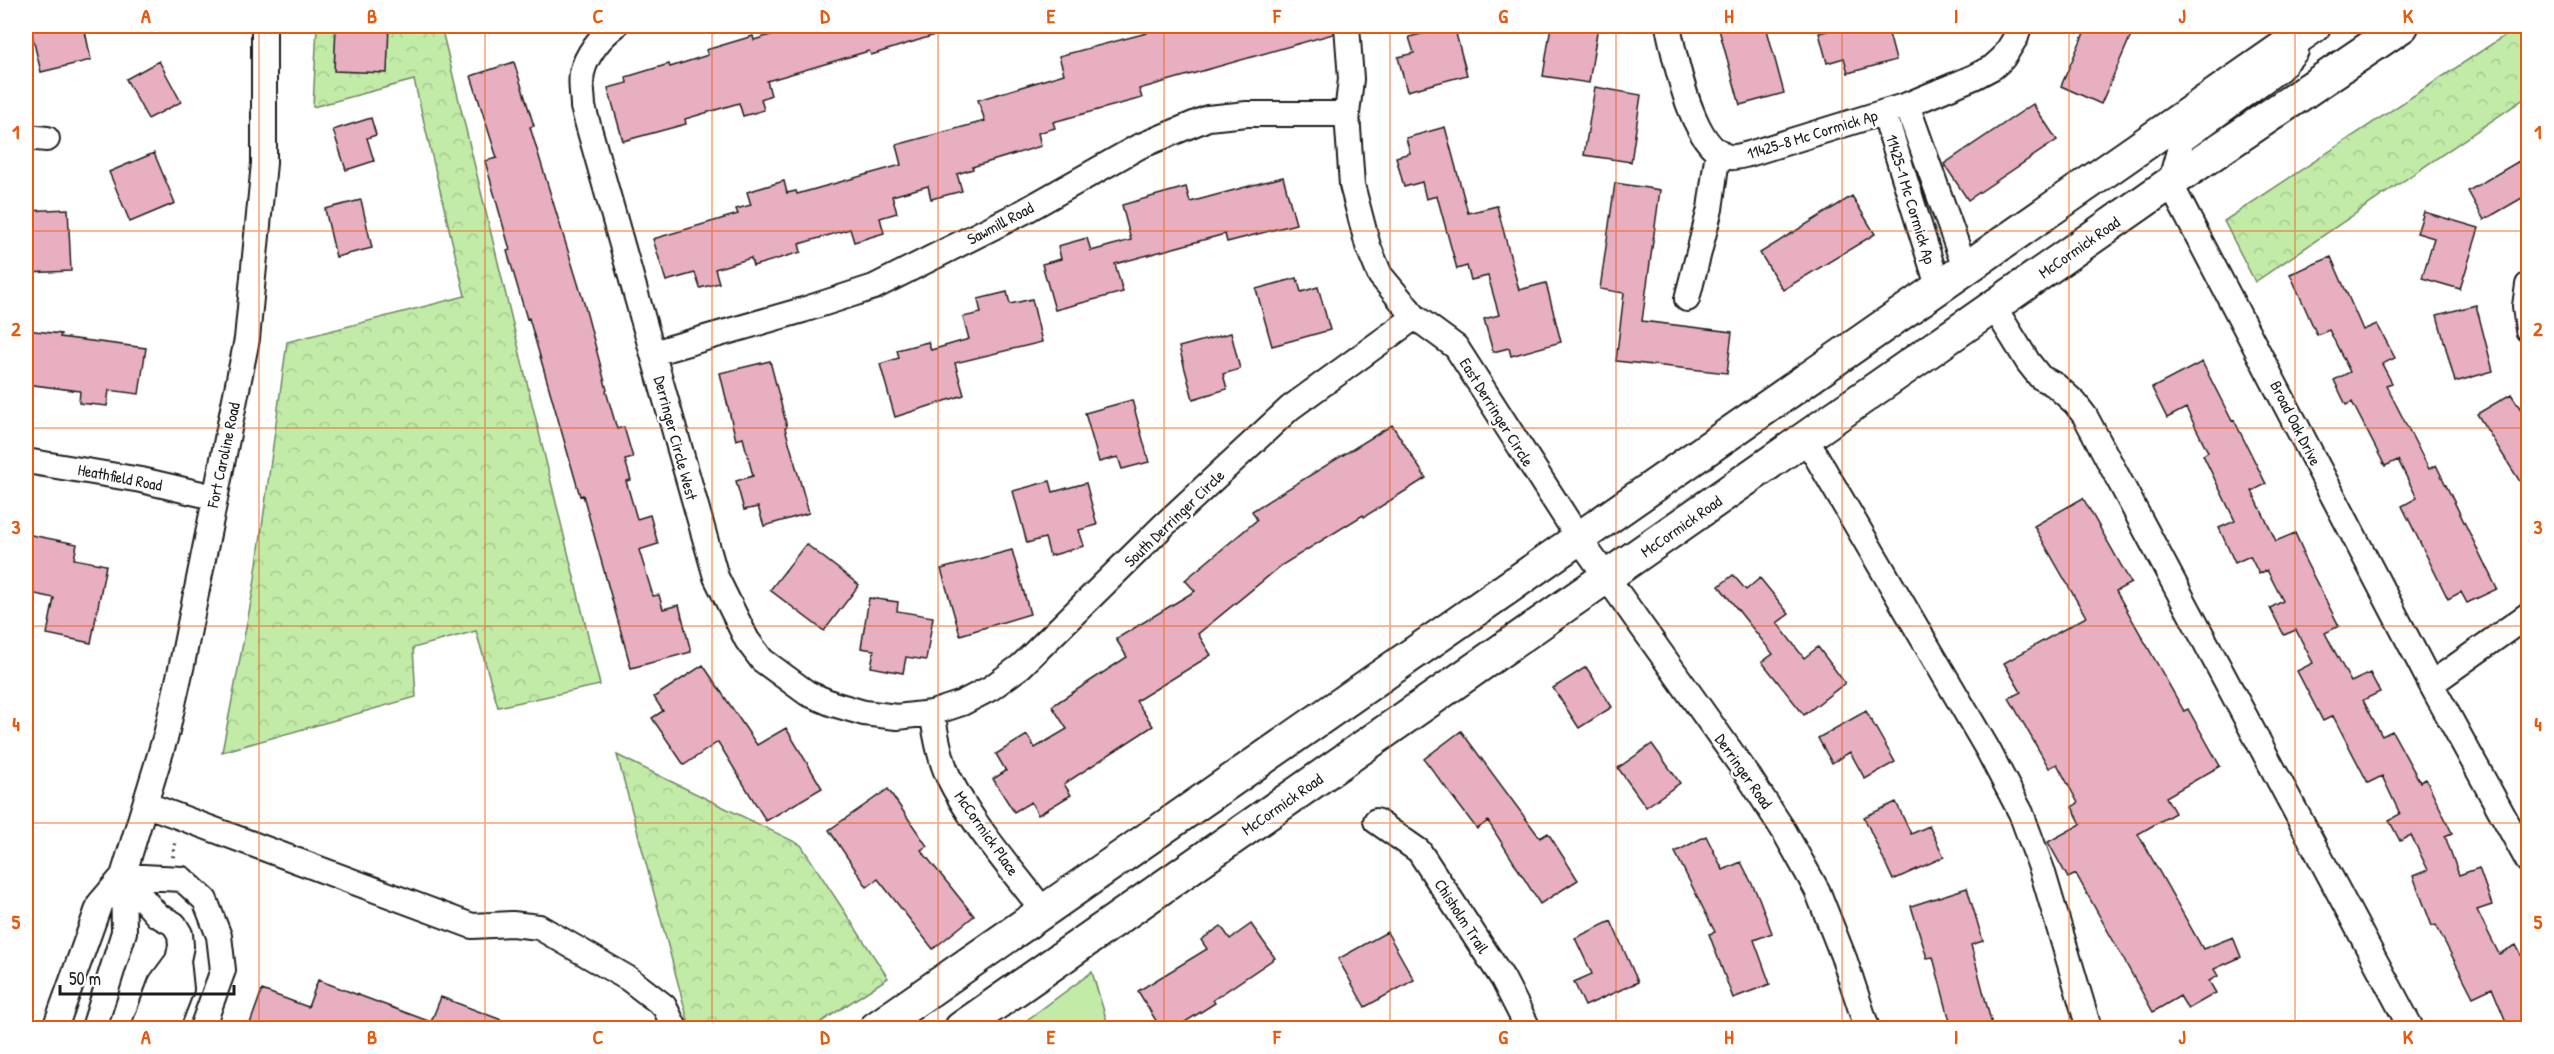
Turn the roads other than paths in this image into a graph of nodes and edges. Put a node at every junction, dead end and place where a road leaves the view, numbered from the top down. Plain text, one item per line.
1 (264, 26) edge
2 (1347, 26) edge
3 (1668, 26) edge
4 (2019, 26) edge
5 (2314, 26) edge
6 (2319, 26) edge
7 (2402, 26) edge
8 (610, 29) edge
9 (1908, 105) junction
10 (1884, 112) junction
11 (1347, 114) junction
12 (1718, 151) junction
13 (2170, 183) junction
14 (1965, 268) junction
15 (2529, 285) edge
16 (1938, 286) junction
17 (1687, 299) dead end
18 (1994, 307) junction
19 (1415, 317) junction
20 (2529, 330) edge
21 (653, 353) junction
22 (1806, 439) junction
23 (26, 461) edge
24 (214, 497) junction
25 (1578, 537) junction
26 (1607, 579) junction
27 (2529, 615) edge
28 (2431, 684) junction
29 (932, 713) junction
30 (145, 804) junction
31 (1376, 821) dead end
32 (2529, 861) edge
33 (123, 876) junction
34 (1044, 912) junction
35 (214, 919) junction
36 (180, 934) junction
37 (178, 960) junction
38 (55, 1029) edge
39 (94, 1029) edge
40 (144, 1029) edge
41 (166, 1029) edge
42 (202, 1029) edge
43 (675, 1029) edge
44 (876, 1029) edge
45 (961, 1029) edge
46 (1528, 1029) edge
47 (1867, 1029) edge
48 (2089, 1029) edge
49 (2411, 1029) edge

1 - 24 street, Fort Caroline Road
2 - 11 street, East Derringer Circle
3 - 12 street
4 - 9 street, 11425-8 Mc Cormick Ap
5 - 14 main road
6 - 13 street
7 - 13 main road, McCormick Road
8 - 21 street, Derringer Circle West
9 - 10 street, 11425-8 Mc Cormick Ap
9 - 14 street, 11425-1 Mc Cormick Ap
10 - 12 street, 11425-8 Mc Cormick Ap
10 - 16 street, 11425-1 Mc Cormick Ap
11 - 19 street, East Derringer Circle
11 - 21 street, Sawmill Road
12 - 17 street
13 - 18 main road, McCormick Road
13 - 28 street, Broad Oak Drive
14 - 16 main road
15 - 20 street
16 - 25 main road
18 - 22 main road, McCormick Road
18 - 49 street
19 - 25 street, East Derringer Circle
19 - 29 street, South Derringer Circle
21 - 29 street, Derringer Circle West
22 - 26 main road, McCormick Road
22 - 48 street
23 - 24 street, Heathfield Road
24 - 30 street, Fort Caroline Road
25 - 26 street, Derringer Road
25 - 34 main road
26 - 45 main road, McCormick Road
26 - 47 street, Derringer Road
27 - 28 street
28 - 32 street, Broad Oak Drive
29 - 34 street, McCormick Place
30 - 33 street, Fort Caroline Road
30 - 43 street
31 - 46 street, Chisholm Trail
33 - 35 street
33 - 36 street
33 - 38 street, Fort Caroline Road
33 - 39 street, Fort Caroline Road
34 - 44 main road
35 - 36 street
35 - 42 street
36 - 37 street
37 - 40 street
37 - 41 street

